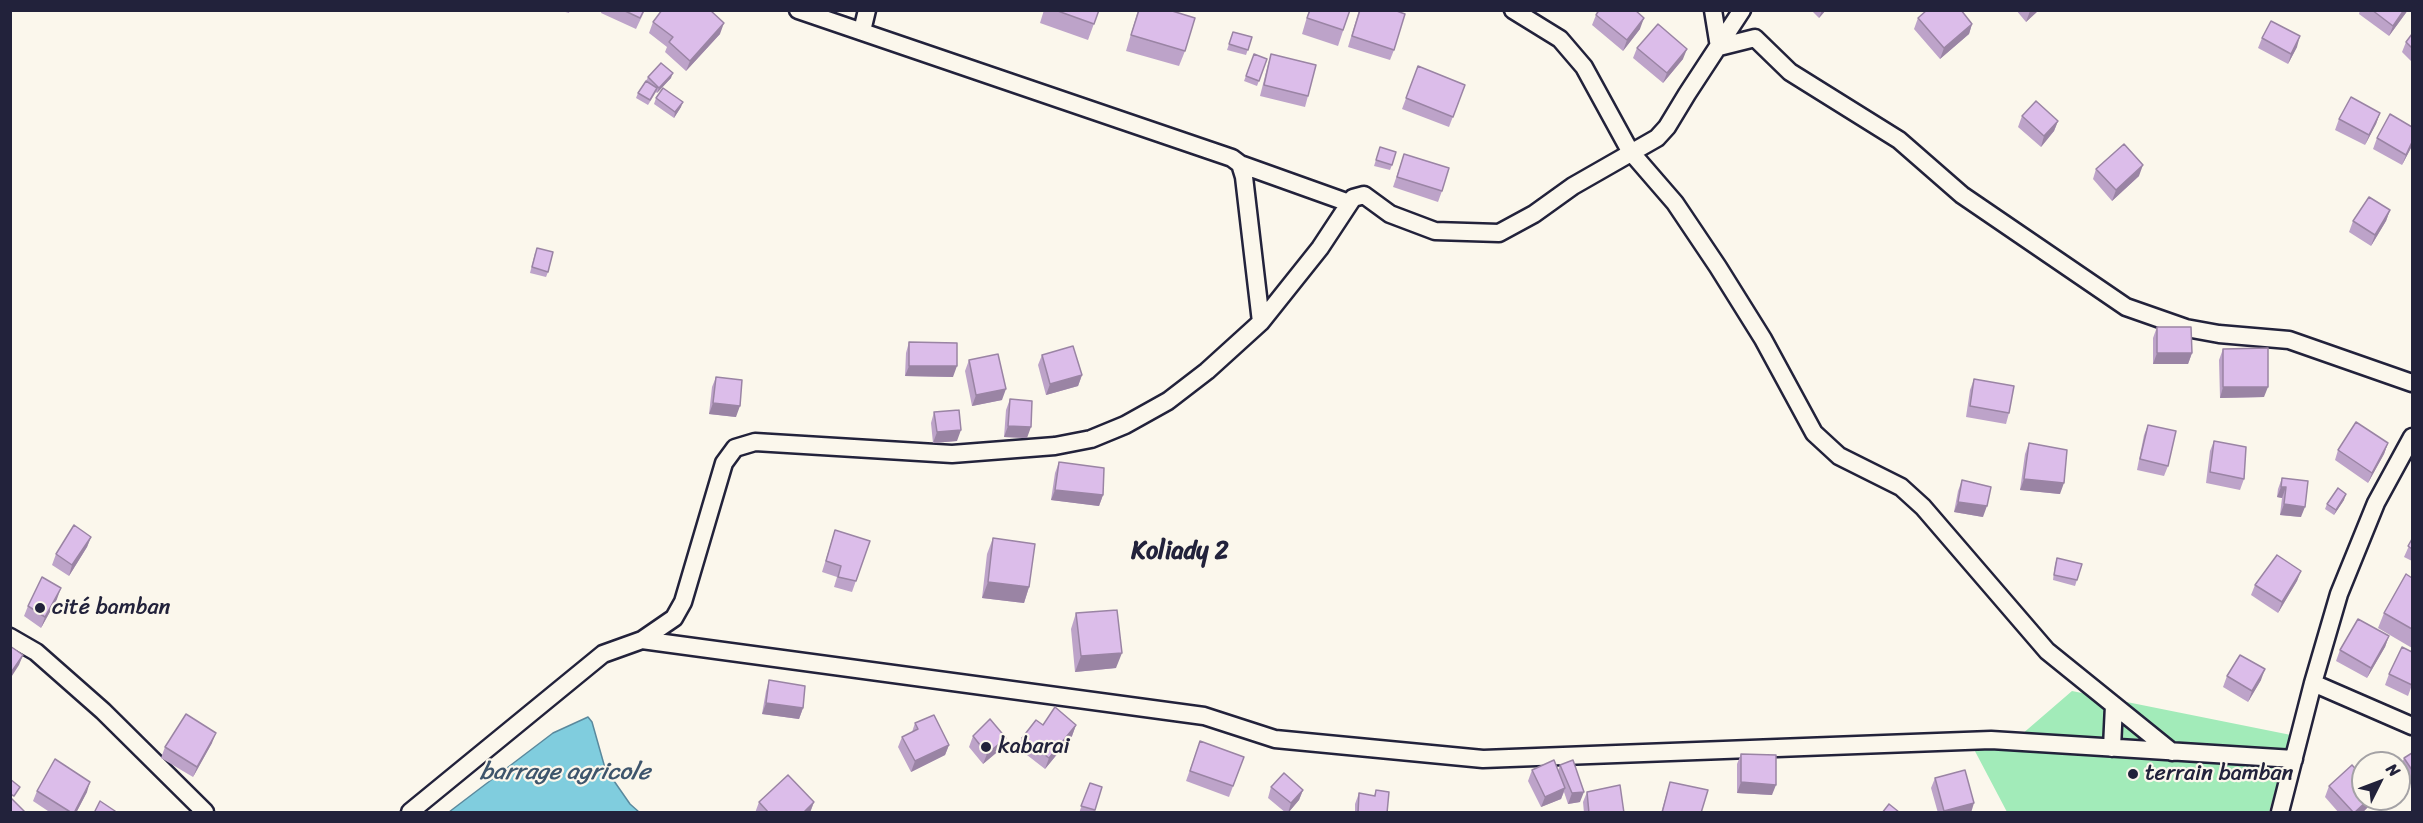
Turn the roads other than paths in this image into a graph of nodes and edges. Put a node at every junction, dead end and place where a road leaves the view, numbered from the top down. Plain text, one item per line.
1 (798, 10) edge
2 (867, 10) edge
3 (1513, 10) edge
4 (1713, 10) edge
5 (1742, 10) edge
6 (862, 31) junction
7 (1755, 38) junction
8 (1719, 47) junction
9 (1630, 152) junction
10 (1240, 164) junction
11 (1349, 203) junction
12 (1261, 322) junction
13 (2412, 383) edge
14 (2412, 437) edge
15 (10, 637) edge
16 (642, 639) junction
17 (2313, 683) junction
18 (2114, 705) junction
19 (2410, 721) edge
20 (2112, 748) junction
21 (2172, 752) junction
22 (2294, 759) junction
23 (205, 813) edge
24 (410, 813) edge
25 (2280, 813) edge

1 - 6 street
2 - 6 street
3 - 9 street
4 - 8 street
5 - 7 street
5 - 8 street
6 - 10 street
7 - 8 street
7 - 13 street
8 - 9 street
9 - 11 street
9 - 18 street
10 - 11 street
10 - 12 street
11 - 12 street
12 - 16 street
14 - 17 street
15 - 23 street
16 - 20 street
16 - 24 street
17 - 19 street
17 - 22 street
18 - 20 street
18 - 21 street
20 - 21 street
21 - 22 street
22 - 25 street

